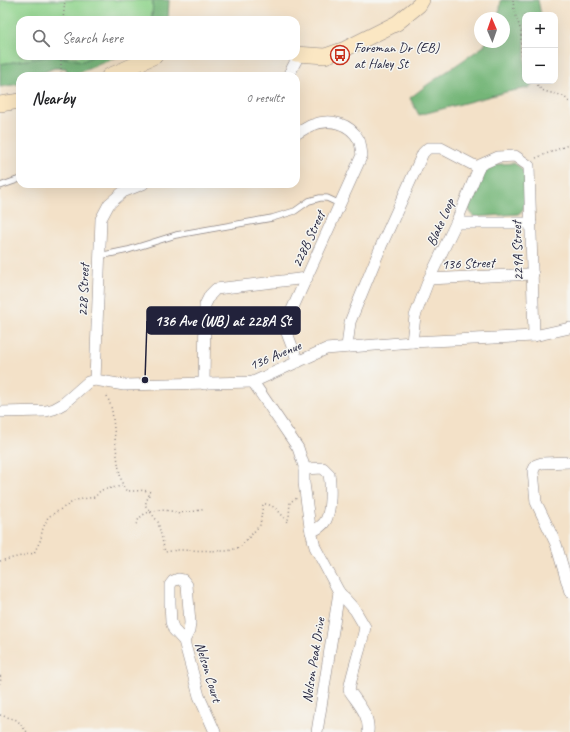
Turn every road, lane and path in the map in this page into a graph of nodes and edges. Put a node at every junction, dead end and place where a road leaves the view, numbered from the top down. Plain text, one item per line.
1 (64, 0) edge
2 (422, 0) edge
3 (513, 0) edge
4 (63, 16) edge
5 (300, 54) edge
6 (522, 57) edge
7 (61, 60) edge
8 (146, 60) edge
9 (295, 60) edge
10 (61, 72) edge
11 (118, 72) edge
12 (290, 72) edge
13 (537, 84) edge
14 (16, 102) edge
15 (570, 102) edge
16 (0, 104) edge
17 (300, 132) edge
18 (570, 143) edge
19 (532, 162) junction
20 (479, 168) junction
21 (16, 180) edge
22 (0, 186) edge
23 (133, 188) edge
24 (340, 204) junction
25 (456, 223) junction
26 (531, 223) junction
27 (99, 256) junction
28 (533, 274) junction
29 (306, 278) junction
30 (429, 279) junction
31 (570, 328) edge
32 (534, 336) junction
33 (412, 342) junction
34 (347, 347) junction
35 (298, 362) junction
36 (95, 380) junction
37 (253, 382) junction
38 (204, 384) junction
39 (106, 396) dead end
40 (0, 412) edge
41 (570, 462) edge
42 (304, 469) junction
43 (122, 486) junction
44 (298, 498) dead end
45 (204, 508) dead end
46 (150, 512) junction
47 (178, 513) junction
48 (180, 517) dead end
49 (136, 524) dead end
50 (311, 532) junction
51 (0, 561) edge
52 (339, 592) junction
53 (570, 592) edge
54 (184, 641) junction
55 (0, 676) edge
56 (0, 684) edge
57 (0, 714) edge
58 (27, 732) edge
59 (215, 732) edge
60 (317, 732) edge
61 (368, 732) edge

1 - 4 path
2 - 5 street
3 - 6 path
7 - 10 path
8 - 11 street
9 - 12 street
13 - 15 path
14 - 16 street
17 - 24 street, 228B Street
18 - 19 path
19 - 20 street
19 - 26 street, 229A Street
20 - 25 street, Blake Loop
20 - 34 street
21 - 22 lane
23 - 27 street, 228 Street
24 - 27 lane
24 - 29 street, 228B Street
25 - 26 street
25 - 30 street, Blake Loop
26 - 28 street, 229A Street
27 - 36 street, 228 Street
28 - 30 street, 136 Street
28 - 32 street, 229A Street
29 - 35 street, 228B Street
29 - 38 street
30 - 33 street, Blake Loop
31 - 32 street, 136 Avenue
32 - 33 street, 136 Avenue
33 - 34 street, 136 Avenue
34 - 35 street, 136 Avenue
35 - 37 street, 136 Avenue
36 - 38 street, 136 Avenue
36 - 40 street
37 - 38 street, 136 Avenue
37 - 42 street
39 - 43 path
41 - 53 street
42 - 50 street
42 - 50 street
43 - 46 path
43 - 51 path
44 - 46 path
45 - 47 path
46 - 47 path
46 - 49 path
47 - 48 path
50 - 52 street
52 - 60 street, Nelson Peak Drive
52 - 61 street
54 - 54 street, Nelson Court
54 - 59 street, Nelson Court
55 - 56 path
57 - 58 path

